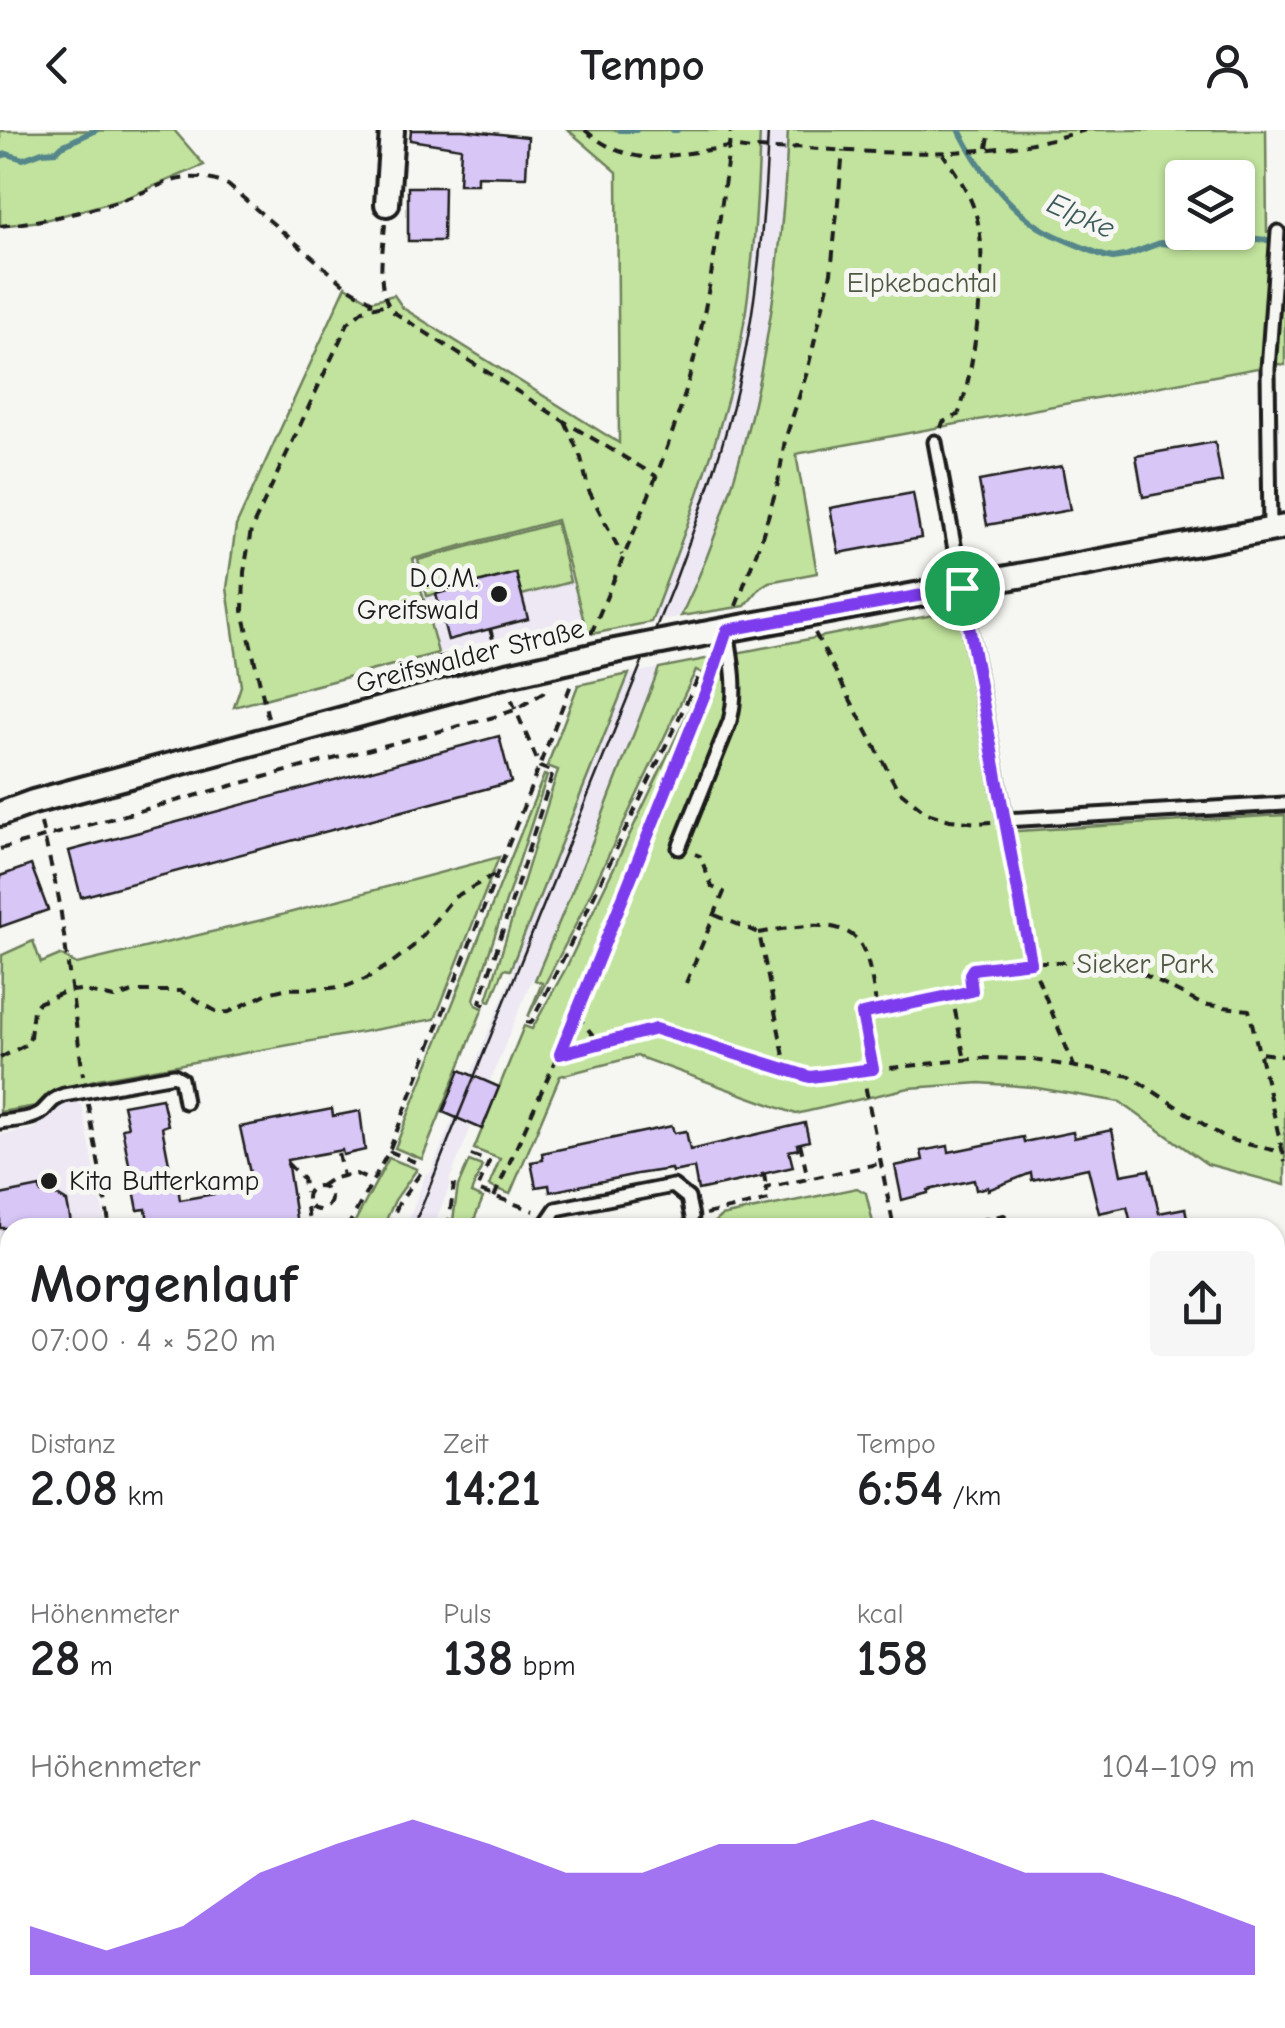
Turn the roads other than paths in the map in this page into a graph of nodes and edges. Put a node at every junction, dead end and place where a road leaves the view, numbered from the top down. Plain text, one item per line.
1 (392, 130) edge
2 (387, 204) road end
3 (1278, 232) dead end
4 (935, 442) road end
5 (1278, 529) edge
6 (962, 588) junction
7 (727, 630) junction
8 (1285, 804) edge
9 (0, 814) edge
10 (679, 848) road end
11 (185, 1102) dead end
12 (0, 1122) edge
13 (692, 1217) road end
14 (551, 1218) edge

1 - 2 street
3 - 5 lane
4 - 6 lane
5 - 6 street, Greifswalder Straße
6 - 7 street, Greifswalder Straße
6 - 8 lane
7 - 9 street, Greifswalder Straße, bridge
7 - 10 lane
11 - 12 lane
13 - 14 lane

